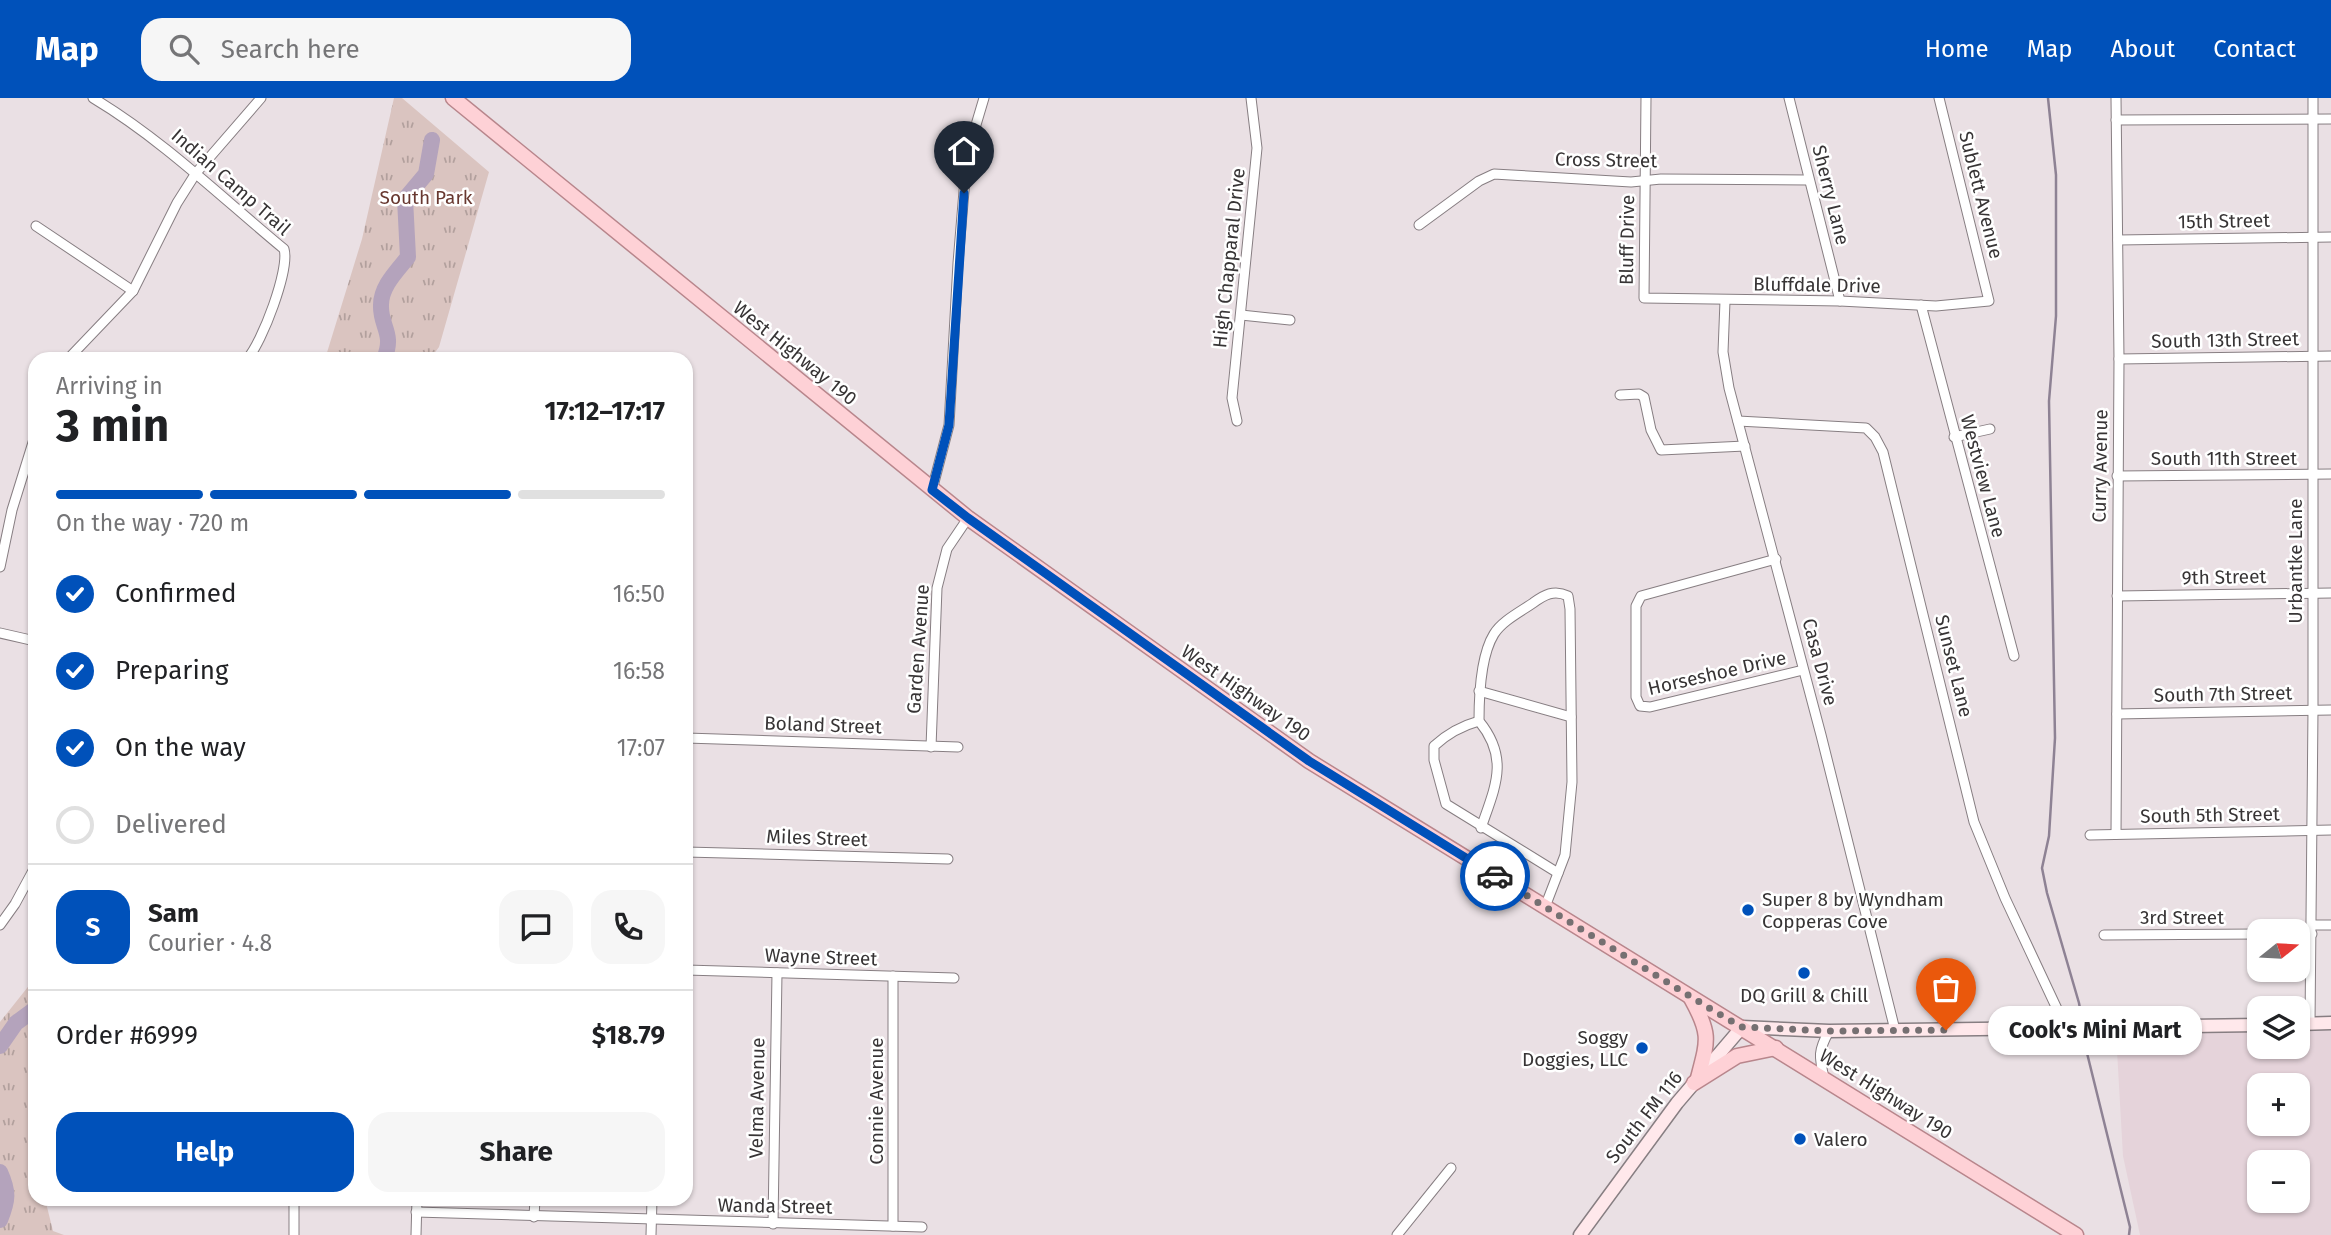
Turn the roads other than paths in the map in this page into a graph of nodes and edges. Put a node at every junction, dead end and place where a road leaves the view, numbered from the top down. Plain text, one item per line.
1 (93, 98) edge
2 (261, 98) edge
3 (453, 98) edge
4 (984, 98) edge
5 (1251, 98) edge
6 (1646, 98) edge
7 (1789, 98) edge
8 (1939, 98) edge
9 (2116, 98) edge
10 (2313, 98) edge
11 (2313, 119) junction
12 (2331, 119) edge
13 (2116, 120) junction
14 (196, 173) junction
15 (1808, 180) junction
16 (1645, 181) junction
17 (1419, 225) dead end
18 (36, 226) dead end
19 (2314, 237) junction
20 (2331, 237) edge
21 (2118, 240) junction
22 (133, 291) junction
23 (1644, 298) joint
24 (1725, 301) junction
25 (1840, 301) junction
26 (1989, 301) joint
27 (1921, 305) junction
28 (1241, 315) junction
29 (1290, 320) dead end
30 (75, 352) edge
31 (251, 352) edge
32 (2314, 356) junction
33 (2331, 356) edge
34 (2119, 359) junction
35 (1620, 395) dead end
36 (1237, 421) dead end
37 (1738, 421) junction
38 (1990, 429) dead end
39 (1954, 437) junction
40 (1745, 446) junction
41 (28, 459) edge
42 (2331, 474) edge
43 (2313, 475) junction
44 (2117, 476) junction
45 (932, 490) junction
46 (968, 518) junction
47 (1776, 559) junction
48 (0, 567) edge
49 (2312, 593) junction
50 (2331, 593) edge
51 (2117, 596) junction
52 (0, 633) edge
53 (28, 639) edge
54 (2014, 656) dead end
55 (1803, 670) junction
56 (1479, 691) junction
57 (2313, 710) junction
58 (2331, 710) edge
59 (2117, 714) junction
60 (1571, 717) junction
61 (1479, 721) junction
62 (693, 738) edge
63 (930, 747) junction
64 (958, 747) dead end
65 (1480, 828) junction
66 (2331, 830) edge
67 (2312, 831) junction
68 (2116, 834) junction
69 (2090, 835) dead end
70 (693, 852) edge
71 (948, 859) dead end
72 (1558, 873) junction
73 (28, 880) edge
74 (1545, 907) junction
75 (0, 925) edge
76 (2331, 925) edge
77 (2312, 929) junction
78 (2247, 934) edge
79 (2104, 935) dead end
80 (693, 970) edge
81 (777, 973) junction
82 (893, 976) junction
83 (954, 978) dead end
84 (2306, 996) edge
85 (1690, 997) junction
86 (2331, 1023) edge
87 (2310, 1024) edge
88 (2247, 1025) edge
89 (1742, 1027) junction
90 (2066, 1028) junction
91 (1895, 1030) junction
92 (1829, 1031) junction
93 (1776, 1048) junction
94 (1824, 1078) junction
95 (1696, 1081) junction
96 (1451, 1168) dead end
97 (294, 1206) edge
98 (416, 1206) edge
99 (535, 1206) edge
100 (652, 1206) edge
101 (416, 1212) junction
102 (534, 1217) junction
103 (652, 1220) junction
104 (772, 1224) junction
105 (893, 1226) junction
106 (922, 1227) dead end
107 (294, 1235) edge
108 (416, 1235) edge
109 (651, 1235) edge
110 (1397, 1235) edge
111 (1580, 1235) edge
112 (2076, 1235) edge

1 - 14 street, Indian Camp Trail
2 - 14 street
3 - 45 main road, West Highway 190
4 - 45 street
5 - 28 street, High Chapparal Drive
6 - 16 street, Bluff Drive
7 - 15 street, Sherry Lane
8 - 26 street, Sublett Avenue
9 - 13 street, Curry Avenue
10 - 11 street, Urbantke Lane
11 - 12 street
11 - 13 street
11 - 19 street, Urbantke Lane
13 - 21 street, Curry Avenue
14 - 22 street
14 - 31 street, Indian Camp Trail
15 - 16 street, Cross Street
15 - 25 street, Sherry Lane
16 - 17 street, Cross Street
16 - 23 street, Bluff Drive
18 - 22 street
19 - 20 street, 15th Street
19 - 21 street, 15th Street
19 - 32 street, Urbantke Lane
21 - 34 street, Curry Avenue
22 - 30 street
23 - 24 street, Bluffdale Drive
24 - 25 street, Bluffdale Drive
24 - 37 street, Casa Drive
25 - 27 street, Bluffdale Drive
26 - 27 street, Bluffdale Drive
27 - 39 street, Westview Lane
28 - 29 street
28 - 36 street, High Chapparal Drive
32 - 33 street, South 13th Street
32 - 34 street, South 13th Street
32 - 43 street, Urbantke Lane
34 - 44 street, Curry Avenue
35 - 40 street
37 - 40 street, Casa Drive
37 - 90 street, Sunset Lane
38 - 39 street
39 - 54 street, Westview Lane
40 - 47 street, Casa Drive
41 - 48 street
42 - 43 street, South 11th Street
43 - 44 street, South 11th Street
43 - 49 street, Urbantke Lane
44 - 51 street, Curry Avenue
45 - 46 main road, West Highway 190
46 - 63 street, Garden Avenue
46 - 74 main road, West Highway 190
47 - 55 street, Casa Drive
47 - 55 street, Horseshoe Drive
49 - 50 street, 9th Street
49 - 51 street, 9th Street
49 - 57 street, Urbantke Lane
51 - 59 street, Curry Avenue
52 - 53 street
55 - 91 street, Casa Drive
56 - 60 street
56 - 60 street
56 - 61 street
57 - 58 street, South 7th Street
57 - 59 street, South 7th Street
57 - 67 street, Urbantke Lane
59 - 68 street, Curry Avenue
60 - 72 street
61 - 65 street
61 - 65 street
62 - 63 street, Boland Street
63 - 64 street, Boland Street
65 - 72 street
66 - 67 street, South 5th Street
67 - 68 street, South 5th Street
67 - 77 street, Urbantke Lane
68 - 69 street, South 5th Street
70 - 71 street, Miles Street
72 - 74 street
73 - 75 street
74 - 85 main road, West Highway 190
76 - 77 street
77 - 84 street, Urbantke Lane
78 - 79 street, 3rd Street
80 - 81 street, Wayne Street
81 - 82 street, Wayne Street
81 - 104 street, Velma Avenue
82 - 83 street, Wayne Street
82 - 105 street, Connie Avenue
85 - 89 main road, West Highway 190
85 - 95 main road
86 - 87 street
88 - 90 street
89 - 92 street
89 - 93 main road, West Highway 190
89 - 95 street, South FM 116
90 - 91 street
91 - 92 street
92 - 94 street
93 - 94 main road, West Highway 190
93 - 95 main road
94 - 112 main road, West Highway 190
95 - 111 street, South FM 116
96 - 110 street
97 - 107 street
98 - 101 street
99 - 102 street
100 - 103 street
101 - 102 street, Wanda Street
101 - 108 street
102 - 103 street, Wanda Street
103 - 104 street, Wanda Street
103 - 109 street
104 - 105 street, Wanda Street
105 - 106 street, Wanda Street

